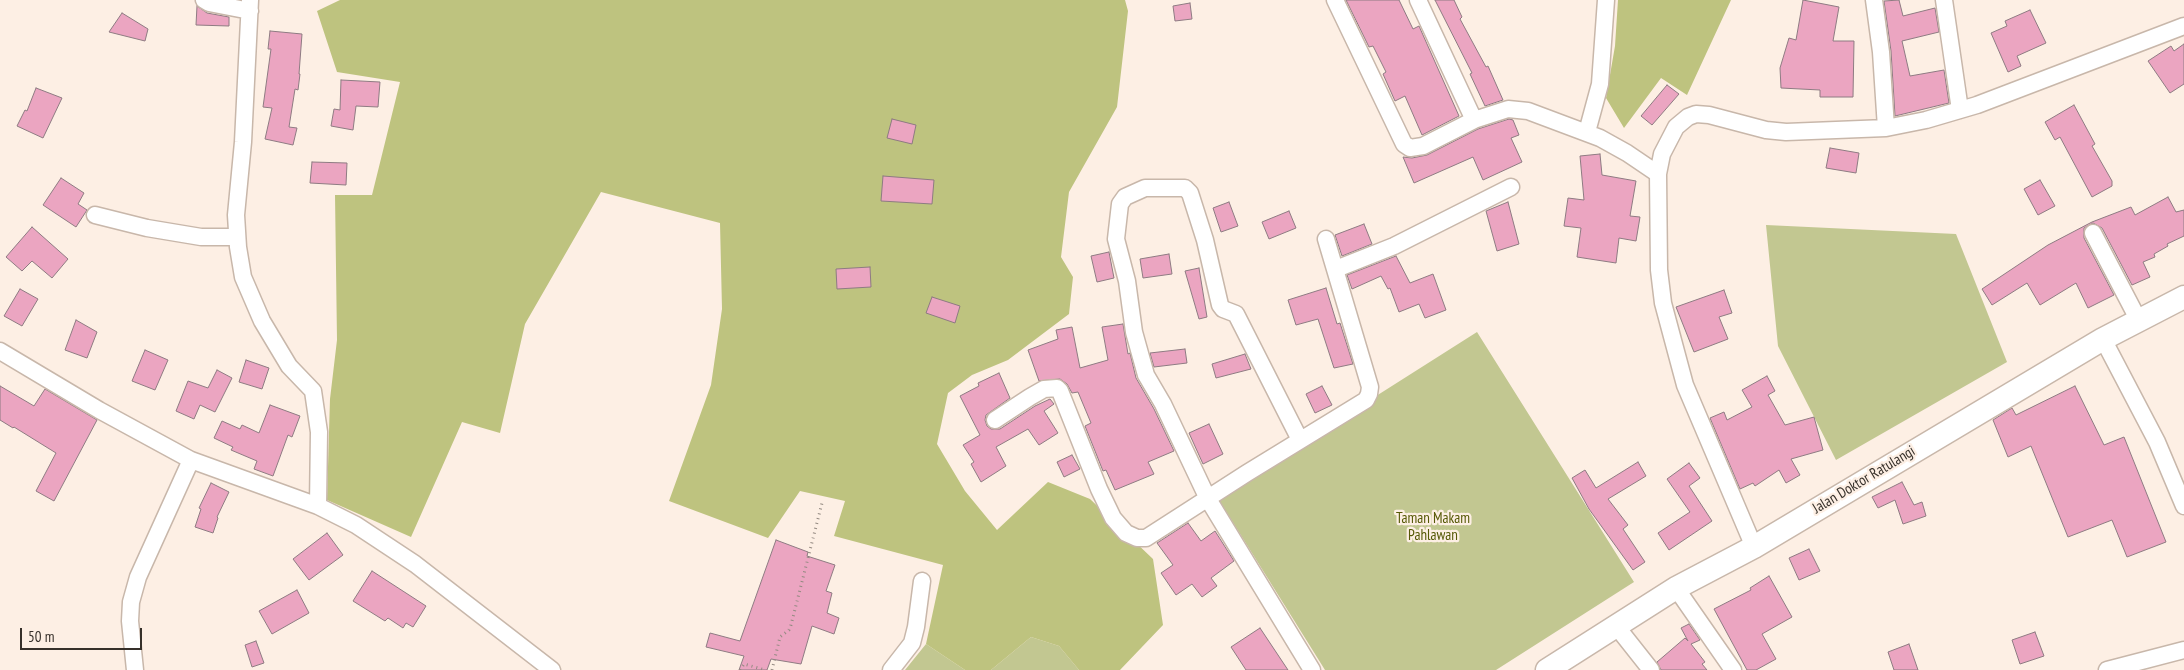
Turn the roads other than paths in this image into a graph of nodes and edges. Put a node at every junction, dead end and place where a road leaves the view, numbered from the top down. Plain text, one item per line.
1 (204, 0) edge
2 (1335, 0) edge
3 (1418, 0) edge
4 (1606, 0) edge
5 (1874, 0) edge
6 (1944, 0) edge
7 (250, 5) edge
8 (2184, 26) edge
9 (1960, 110) junction
10 (1474, 120) junction
11 (1886, 128) junction
12 (1587, 132) junction
13 (1658, 174) junction
14 (1511, 187) dead end
15 (95, 215) dead end
16 (2093, 233) dead end
17 (237, 237) junction
18 (1326, 239) dead end
19 (1336, 269) junction
20 (2184, 297) edge
21 (2139, 321) junction
22 (2103, 340) junction
23 (0, 351) edge
24 (995, 420) dead end
25 (1300, 440) junction
26 (192, 460) junction
27 (1208, 500) junction
28 (318, 506) junction
29 (2184, 506) edge
30 (1754, 547) junction
31 (922, 581) dead end
32 (1676, 588) junction
33 (1617, 627) junction
34 (2184, 650) edge
35 (135, 670) edge
36 (552, 670) edge
37 (891, 670) edge
38 (1312, 670) edge
39 (1547, 670) edge
40 (1651, 670) edge
41 (1732, 670) edge
42 (2107, 670) edge

1 - 7 street
2 - 10 street
3 - 10 street
4 - 12 street
5 - 11 street
6 - 9 street
7 - 17 street
8 - 9 street
9 - 11 street
10 - 12 street
11 - 13 street
12 - 13 street
13 - 30 street
14 - 19 street
15 - 17 street
16 - 21 street
17 - 28 street
18 - 19 street
19 - 25 street
20 - 21 highway, Jalan Doktor Ratulangi
21 - 22 highway, Jalan Doktor Ratulangi
22 - 29 street
22 - 30 highway, Jalan Doktor Ratulangi
23 - 26 street
24 - 27 street
25 - 27 street
25 - 27 street
26 - 28 street
26 - 35 street
27 - 38 street
28 - 36 street
30 - 32 highway, Jalan Doktor Ratulangi
31 - 37 street
32 - 33 highway, Jalan Doktor Ratulangi
32 - 41 street
33 - 39 highway, Jalan Doktor Ratulangi
33 - 40 street
34 - 42 street

